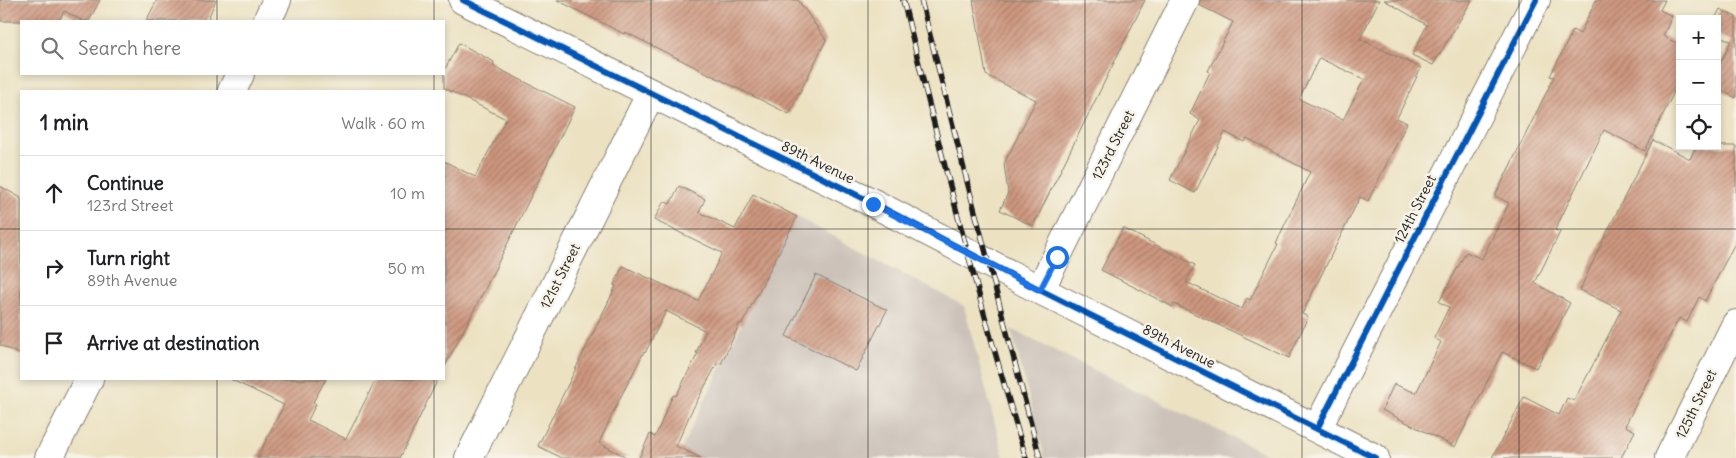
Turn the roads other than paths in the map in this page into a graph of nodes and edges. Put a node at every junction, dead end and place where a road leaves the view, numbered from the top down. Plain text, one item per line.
1 (277, 0) edge
2 (463, 0) edge
3 (1186, 0) edge
4 (1536, 0) edge
5 (267, 20) edge
6 (240, 75) edge
7 (232, 90) edge
8 (651, 93) junction
9 (1040, 290) junction
10 (1736, 324) edge
11 (88, 380) edge
12 (1317, 430) junction
13 (49, 458) edge
14 (469, 458) edge
15 (1375, 458) edge
16 (1669, 458) edge

1 - 5 street
2 - 8 street, 89th Avenue
3 - 9 street, 123rd Street
4 - 12 street, 124th Street
6 - 7 street
8 - 9 street, 89th Avenue
8 - 14 street, 121st Street
9 - 12 street, 89th Avenue
10 - 16 street, 125th Street
11 - 13 street
12 - 15 street, 89th Avenue

